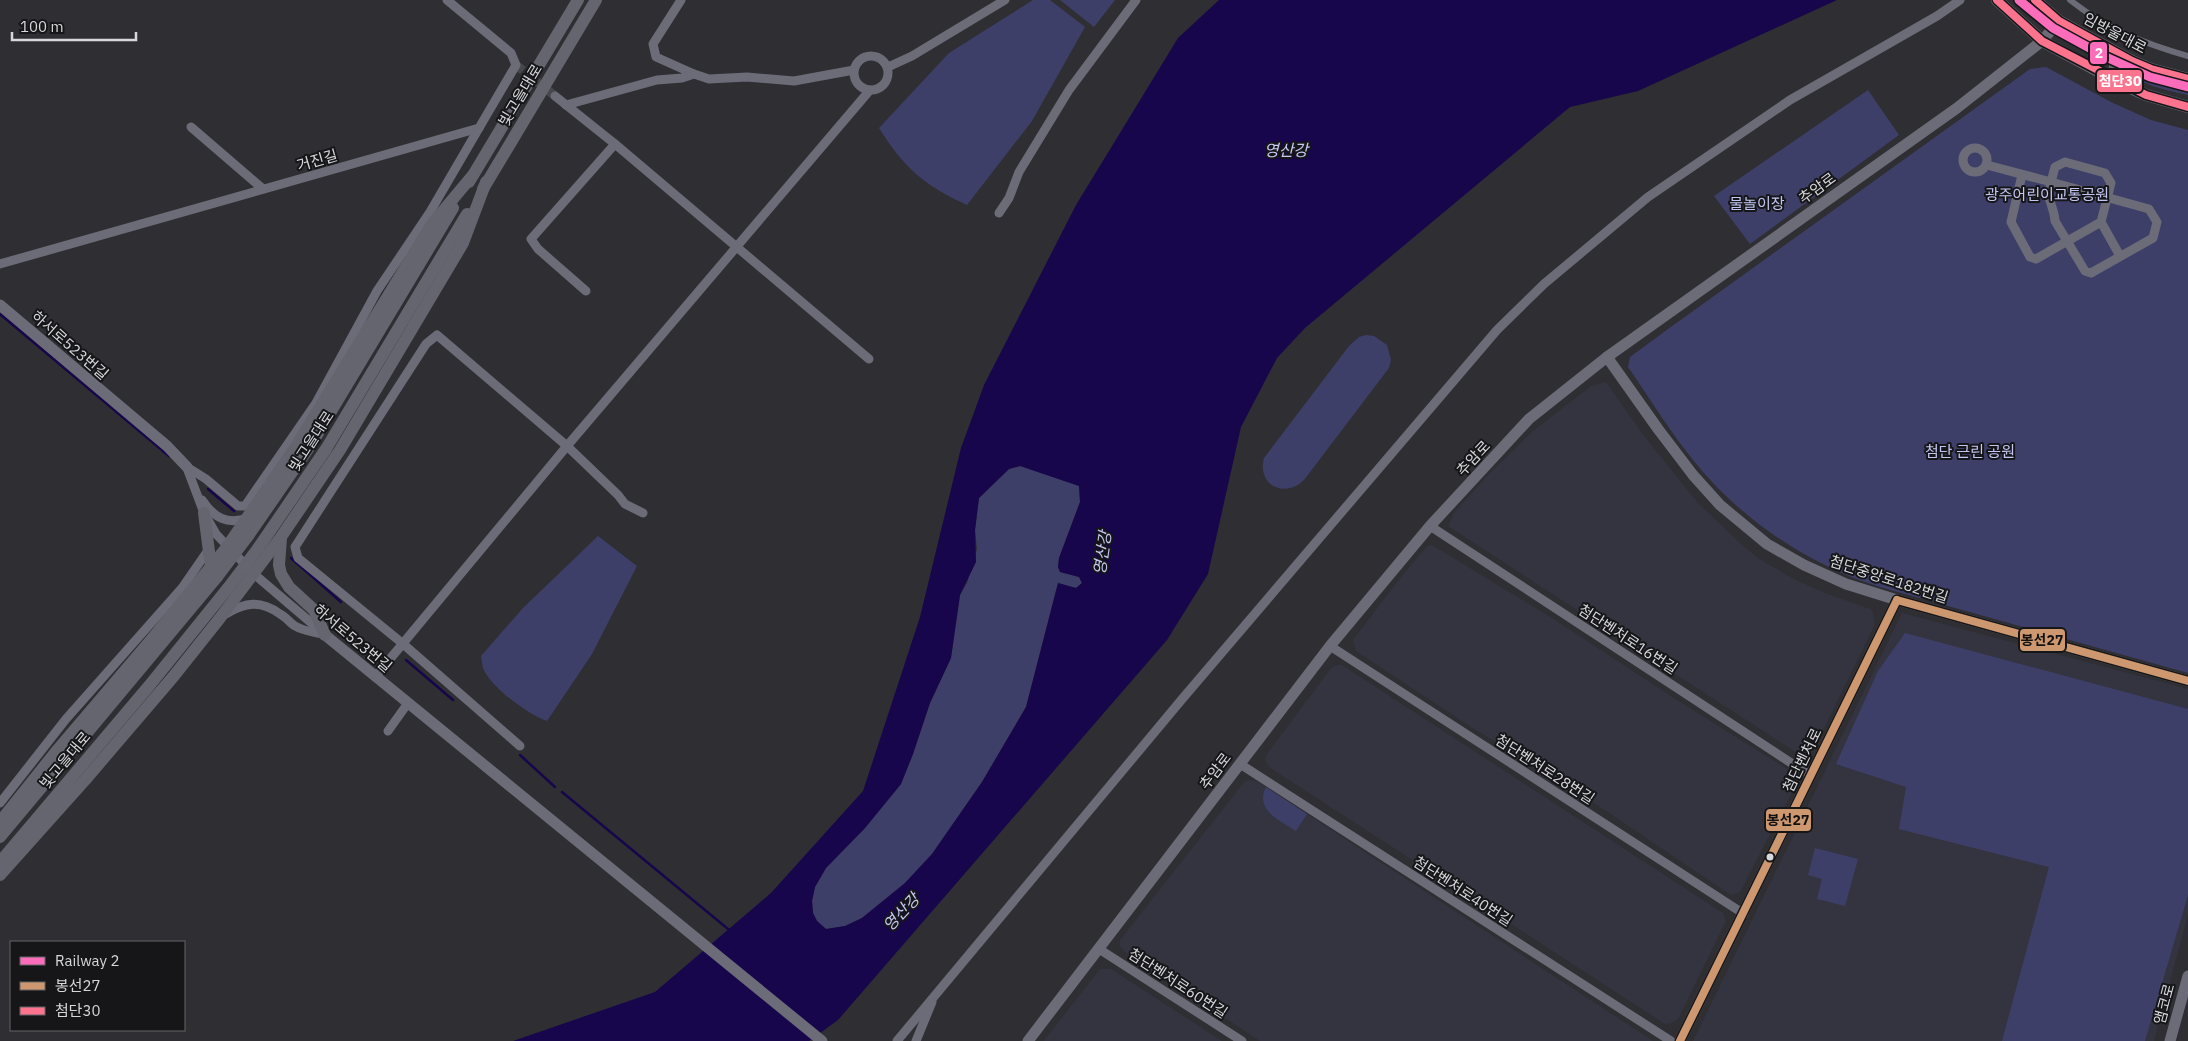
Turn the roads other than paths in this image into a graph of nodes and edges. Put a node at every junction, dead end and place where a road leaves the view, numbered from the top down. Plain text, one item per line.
1 (448, 0) edge
2 (578, 0) edge
3 (596, 0) edge
4 (681, 0) edge
5 (1005, 0) edge
6 (1136, 0) edge
7 (1960, 0) edge
8 (1997, 0) edge
9 (2035, 0) edge
10 (2070, 0) edge
11 (2065, 24) junction
12 (2042, 41) junction
13 (2188, 56) edge
14 (2132, 60) junction
15 (888, 67) junction
16 (854, 70) junction
17 (694, 74) junction
18 (2188, 80) edge
19 (2122, 84) junction
20 (870, 90) junction
21 (555, 96) tunnel mouth
22 (566, 105) junction
23 (2188, 107) edge
24 (191, 127) dead end
25 (479, 128) junction
26 (615, 144) junction
27 (1987, 165) dead end
28 (473, 175) junction
29 (2022, 175) junction
30 (486, 182) junction
31 (2051, 182) junction
32 (263, 189) junction
33 (2107, 198) junction
34 (999, 213) dead end
35 (2101, 222) junction
36 (2068, 241) junction
37 (736, 247) junction
38 (2120, 256) junction
39 (0, 264) edge
40 (586, 291) dead end
41 (0, 305) edge
42 (1607, 357) junction
43 (869, 360) dead end
44 (567, 446) junction
45 (187, 467) junction
46 (196, 492) junction
47 (204, 513) junction
48 (643, 513) dead end
49 (248, 518) junction
50 (1430, 526) junction
51 (281, 537) junction
52 (227, 546) junction
53 (209, 548) junction
54 (214, 572) junction
55 (254, 574) junction
56 (1897, 600) junction
57 (220, 618) junction
58 (325, 635) junction
59 (402, 643) junction
60 (1330, 646) junction
61 (375, 677) junction
62 (2188, 681) edge
63 (408, 703) junction
64 (388, 731) dead end
65 (520, 746) dead end
66 (1240, 764) junction
67 (1811, 776) junction
68 (0, 803) edge
69 (0, 822) edge
70 (0, 837) edge
71 (0, 862) edge
72 (0, 875) edge
73 (1744, 914) junction
74 (1099, 949) junction
75 (2188, 976) edge
76 (943, 984) junction
77 (822, 1041) edge
78 (897, 1041) edge
79 (916, 1041) edge
80 (1028, 1041) edge
81 (1242, 1041) edge
82 (1672, 1041) edge
83 (1680, 1041) edge
84 (2170, 1041) edge

1 - 25 street
2 - 28 main road, 빛고을대로
3 - 30 main road, 빛고을대로
4 - 17 street
5 - 15 street
6 - 34 street
7 - 76 street
8 - 12 main road
9 - 11 main road, 임방울대로
10 - 13 street
11 - 12 street, 추암로
11 - 14 main road, 임방울대로
12 - 19 main road
12 - 42 street, 추암로
14 - 18 main road, 임방울대로
14 - 19 main road
15 - 16 street
15 - 20 street
16 - 17 street
16 - 20 street
17 - 22 street
19 - 23 main road
20 - 37 street
21 - 22 street
22 - 26 street
24 - 32 street
25 - 32 street, 거진길
25 - 45 street
26 - 37 street
26 - 40 street
27 - 29 street
28 - 49 main road
28 - 54 main road, 빛고을대로, bridge
29 - 31 street
29 - 36 street
30 - 51 main road
30 - 71 main road, 빛고을대로, bridge
31 - 33 street
31 - 33 street
31 - 36 street
32 - 39 street, 거진길
33 - 35 street
33 - 38 street
35 - 36 street
35 - 38 street
36 - 38 street
37 - 43 street
37 - 44 street
41 - 45 street, 하서로523번길
42 - 50 street, 추암로
42 - 56 street, 첨단중앙로182번길
44 - 48 street
44 - 59 street
44 - 59 street, 하서로523번길
45 - 46 street, 하서로523번길
46 - 47 street, 하서로523번길
46 - 49 street
47 - 52 street, 하서로523번길
47 - 53 main road
49 - 52 main road
50 - 60 street, 추암로
50 - 67 street, 첨단벤처로16번길
51 - 55 main road
51 - 58 main road
52 - 54 main road
52 - 55 street, 하서로523번길
53 - 54 main road
53 - 68 street
54 - 69 main road
54 - 70 main road, 빛고을대로
55 - 57 main road
55 - 58 street, 하서로523번길
56 - 62 street, 첨단중앙로182번길
56 - 67 street, 첨단벤처로
57 - 58 street
57 - 72 main road
58 - 61 street, 하서로523번길
59 - 61 street
59 - 65 street, 하서로523번길
60 - 66 street, 추암로
60 - 73 street, 첨단벤처로28번길
61 - 63 street, 하서로523번길
63 - 64 street
63 - 77 street, 하서로523번길
66 - 74 street, 추암로
66 - 82 street, 첨단벤처로40번길
67 - 73 street, 첨단벤처로
73 - 83 street, 첨단벤처로
74 - 80 street, 추암로
74 - 81 street, 첨단벤처로60번길
75 - 84 street, 앰코로
76 - 78 street
76 - 79 street

